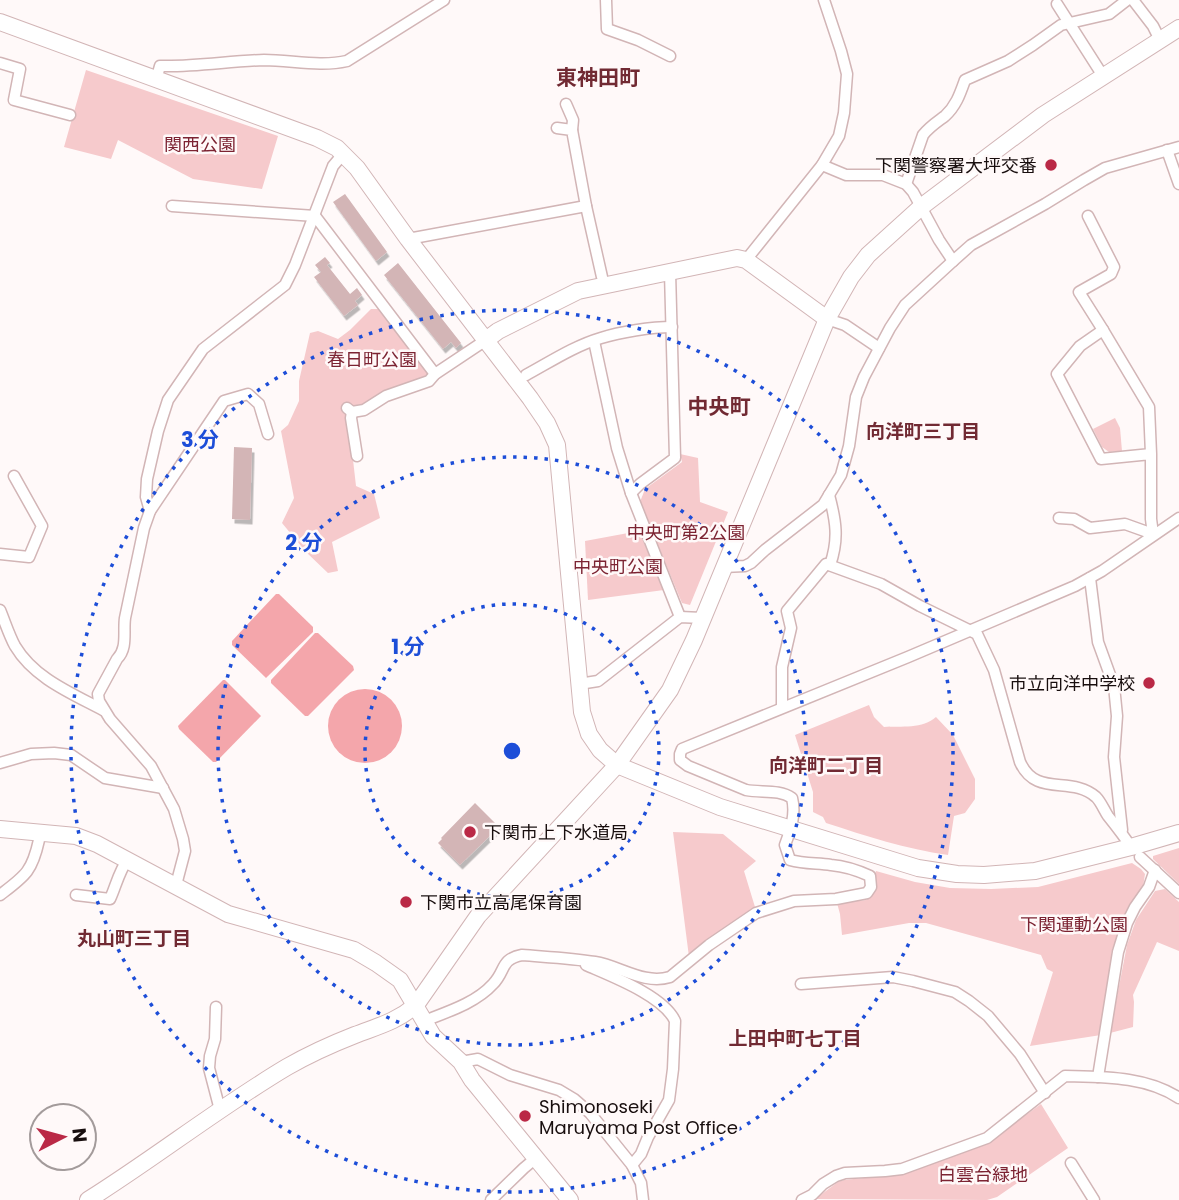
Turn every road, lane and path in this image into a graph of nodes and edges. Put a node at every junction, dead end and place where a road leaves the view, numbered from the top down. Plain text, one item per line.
1 (444, 0) edge
2 (606, 0) edge
3 (824, 0) edge
4 (1127, 0) edge
5 (1133, 0) edge
6 (1057, 4) dead end
7 (0, 22) edge
8 (1070, 23) junction
9 (1179, 28) edge
10 (1160, 40) junction
11 (670, 56) dead end
12 (0, 63) edge
13 (1103, 76) junction
14 (156, 80) junction
15 (566, 104) dead end
16 (70, 115) dead end
17 (557, 128) dead end
18 (572, 130) junction
19 (1179, 146) edge
20 (1167, 150) junction
21 (343, 154) junction
22 (822, 165) junction
23 (906, 184) junction
24 (1179, 184) edge
25 (172, 206) dead end
26 (586, 206) junction
27 (921, 208) junction
28 (315, 216) junction
29 (1088, 216) dead end
30 (408, 239) junction
31 (746, 260) junction
32 (953, 261) junction
33 (670, 272) junction
34 (602, 277) dead end
35 (827, 319) junction
36 (671, 327) junction
37 (1103, 330) junction
38 (486, 340) junction
39 (594, 341) junction
40 (879, 348) junction
41 (435, 374) junction
42 (526, 375) dead end
43 (268, 434) dead end
44 (1151, 454) junction
45 (357, 456) dead end
46 (14, 476) dead end
47 (631, 493) junction
48 (829, 495) junction
49 (150, 511) junction
50 (1059, 518) dead end
51 (1179, 518) edge
52 (1153, 534) junction
53 (0, 554) edge
54 (830, 565) junction
55 (723, 567) junction
56 (1090, 578) junction
57 (0, 610) edge
58 (680, 617) junction
59 (702, 618) junction
60 (971, 630) junction
61 (579, 684) junction
62 (782, 707) junction
63 (105, 711) junction
64 (0, 763) edge
65 (617, 765) junction
66 (163, 788) junction
67 (0, 829) edge
68 (791, 830) junction
69 (1122, 832) junction
70 (1179, 833) edge
71 (39, 840) dead end
72 (1135, 852) junction
73 (128, 859) junction
74 (1154, 870) junction
75 (176, 885) junction
76 (1179, 893) edge
77 (0, 895) edge
78 (76, 895) dead end
79 (574, 960) junction
80 (801, 984) dead end
81 (416, 1005) junction
82 (216, 1007) dead end
83 (424, 1021) junction
84 (461, 1062) junction
85 (1098, 1077) junction
86 (1045, 1093) junction
87 (1179, 1098) edge
88 (220, 1110) junction
89 (536, 1158) junction
90 (1071, 1163) dead end
91 (632, 1165) junction
92 (88, 1200) edge
93 (491, 1200) edge
94 (570, 1200) edge
95 (643, 1200) edge
96 (802, 1200) edge
97 (1094, 1200) edge

1 - 14 street
2 - 11 street
3 - 22 street
4 - 8 street
5 - 10 street
6 - 8 street
7 - 14 street
8 - 13 street
8 - 23 street
9 - 10 street
10 - 13 street
12 - 16 street
13 - 27 street
14 - 21 street
15 - 18 street
17 - 18 street
18 - 26 street
19 - 20 street
20 - 24 street
20 - 32 street
21 - 28 street
21 - 30 street
22 - 23 street
22 - 31 street
23 - 27 street
25 - 28 street
26 - 30 street
26 - 34 street
27 - 32 street
27 - 35 street
28 - 41 street
28 - 49 street
29 - 37 street
30 - 38 street
31 - 33 street
31 - 35 street
32 - 40 street
33 - 36 street
33 - 38 street
35 - 40 street
35 - 55 street
36 - 39 street
36 - 47 street
37 - 44 street
37 - 44 street
38 - 41 street
38 - 61 street
39 - 42 street
39 - 47 street
40 - 48 street
41 - 45 street
43 - 49 street
44 - 52 street
46 - 53 street
47 - 58 street
48 - 54 street
48 - 55 street
49 - 63 street
50 - 52 street
51 - 52 street
52 - 56 street
54 - 60 street
54 - 62 street
55 - 59 street
56 - 60 street
56 - 69 street
57 - 63 street
58 - 59 street
58 - 61 street
59 - 65 street
60 - 62 street
60 - 69 street
61 - 65 street
62 - 68 street
63 - 66 street
64 - 66 street
65 - 68 street
65 - 81 street
66 - 75 street
67 - 73 street
68 - 72 street
68 - 79 street
69 - 72 street
70 - 72 street
71 - 77 street
72 - 74 street
73 - 75 street
73 - 78 street
74 - 76 street
74 - 85 street
75 - 81 street
79 - 83 street
79 - 91 street
80 - 86 street
81 - 83 street
81 - 88 street
82 - 88 street
83 - 84 street
84 - 89 street
84 - 91 street
85 - 86 street
85 - 87 street
86 - 96 street
88 - 92 street
89 - 93 street
89 - 94 street
90 - 97 street
91 - 95 street

